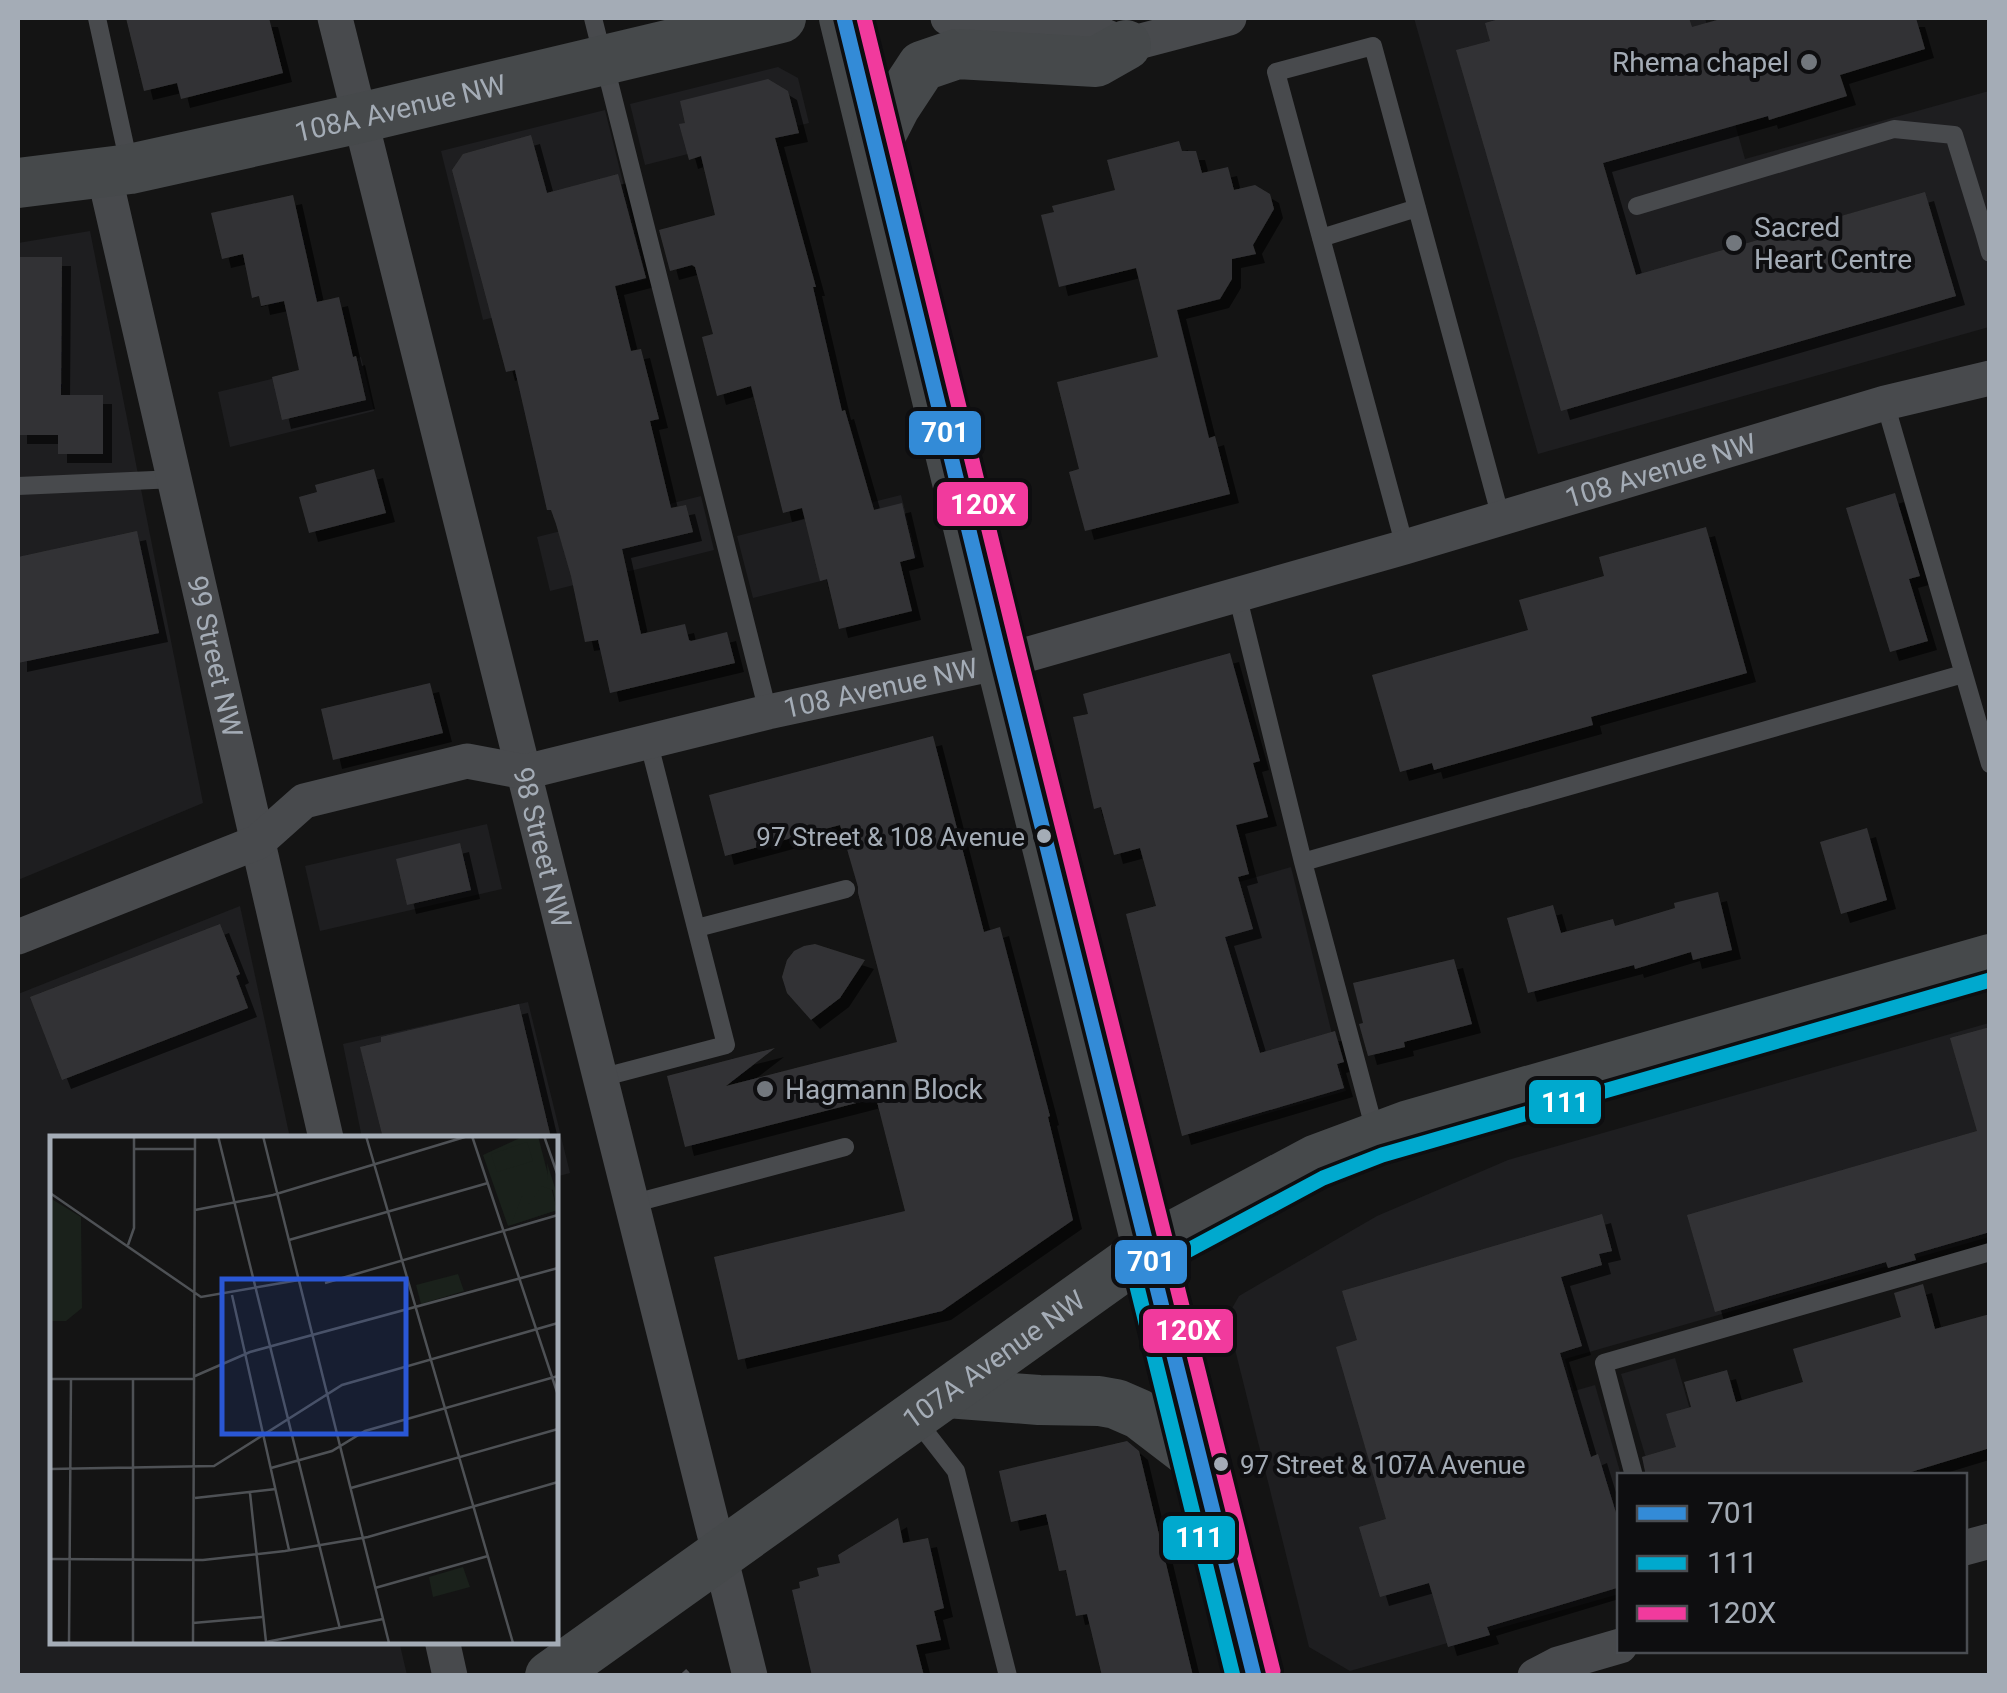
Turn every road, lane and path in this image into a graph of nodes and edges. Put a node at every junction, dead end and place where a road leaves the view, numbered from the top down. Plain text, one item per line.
1 (97, 18) edge
2 (335, 18) edge
3 (782, 18) edge
4 (844, 18) edge
5 (948, 18) edge
6 (1230, 18) edge
7 (1103, 31) edge
8 (598, 39) edge
9 (360, 118) junction
10 (876, 144) junction
11 (117, 172) junction
12 (18, 183) edge
13 (1637, 206) dead end
14 (1417, 208) junction
15 (1986, 231) edge
16 (1321, 238) junction
17 (1990, 252) edge
18 (1990, 378) edge
19 (1885, 403) junction
20 (176, 479) junction
21 (18, 486) edge
22 (1501, 518) junction
23 (1405, 547) junction
24 (1236, 594) junction
25 (1000, 662) junction
26 (1963, 674) junction
27 (768, 712) junction
28 (648, 740) junction
29 (1990, 764) edge
30 (525, 772) junction
31 (258, 842) junction
32 (1303, 862) junction
33 (846, 889) dead end
34 (697, 928) junction
35 (18, 937) edge
36 (1990, 958) edge
37 (600, 1078) junction
38 (326, 1136) edge
39 (1376, 1136) junction
40 (844, 1147) dead end
41 (631, 1204) junction
42 (1148, 1249) junction
43 (1990, 1252) edge
44 (930, 1405) junction
45 (1203, 1463) junction
46 (1633, 1473) edge
47 (720, 1554) junction
48 (443, 1643) edge
49 (1617, 1647) edge
50 (450, 1676) edge
51 (550, 1676) edge
52 (750, 1676) edge
53 (1008, 1676) edge
54 (1254, 1676) edge
55 (1535, 1676) edge

1 - 11 lane
2 - 9 street, 98 Street NW
3 - 8 main road, 108A Avenue NW
4 - 10 main road
5 - 7 street
6 - 7 street
7 - 10 main road
8 - 9 main road, 108A Avenue NW
8 - 27 lane
9 - 11 main road, 108A Avenue NW
9 - 30 street, 98 Street NW
10 - 25 main road
11 - 12 main road, 108A Avenue NW
11 - 20 street, 99 Street NW
13 - 15 lane
14 - 16 lane
14 - 16 lane
14 - 22 lane
15 - 17 lane
16 - 23 lane
18 - 19 street, 108 Avenue NW
19 - 22 street, 108 Avenue NW
19 - 26 lane
20 - 21 lane
20 - 31 street, 99 Street NW
22 - 23 street, 108 Avenue NW
23 - 24 street, 108 Avenue NW
24 - 25 street, 108 Avenue NW
24 - 32 lane
25 - 27 street, 108 Avenue NW
25 - 42 main road
26 - 29 lane
26 - 32 lane
27 - 28 street, 108 Avenue NW
28 - 30 street, 108 Avenue NW
28 - 34 lane
30 - 31 street, 108 Avenue NW
30 - 37 street, 98 Street NW
31 - 35 street, 108 Avenue NW
31 - 38 street, 99 Street NW
32 - 39 lane
33 - 34 lane
34 - 37 lane
36 - 39 main road, 107A Avenue NW
37 - 41 street, 98 Street NW
39 - 42 main road, 107A Avenue NW
40 - 41 lane
41 - 47 street, 98 Street NW
42 - 44 main road, 107A Avenue NW
42 - 45 main road
43 - 46 lane
44 - 45 main road
44 - 47 main road, 107A Avenue NW
44 - 53 lane
45 - 54 main road
47 - 51 main road, 107A Avenue NW
47 - 52 street, 98 Street NW
48 - 50 street
49 - 55 street

